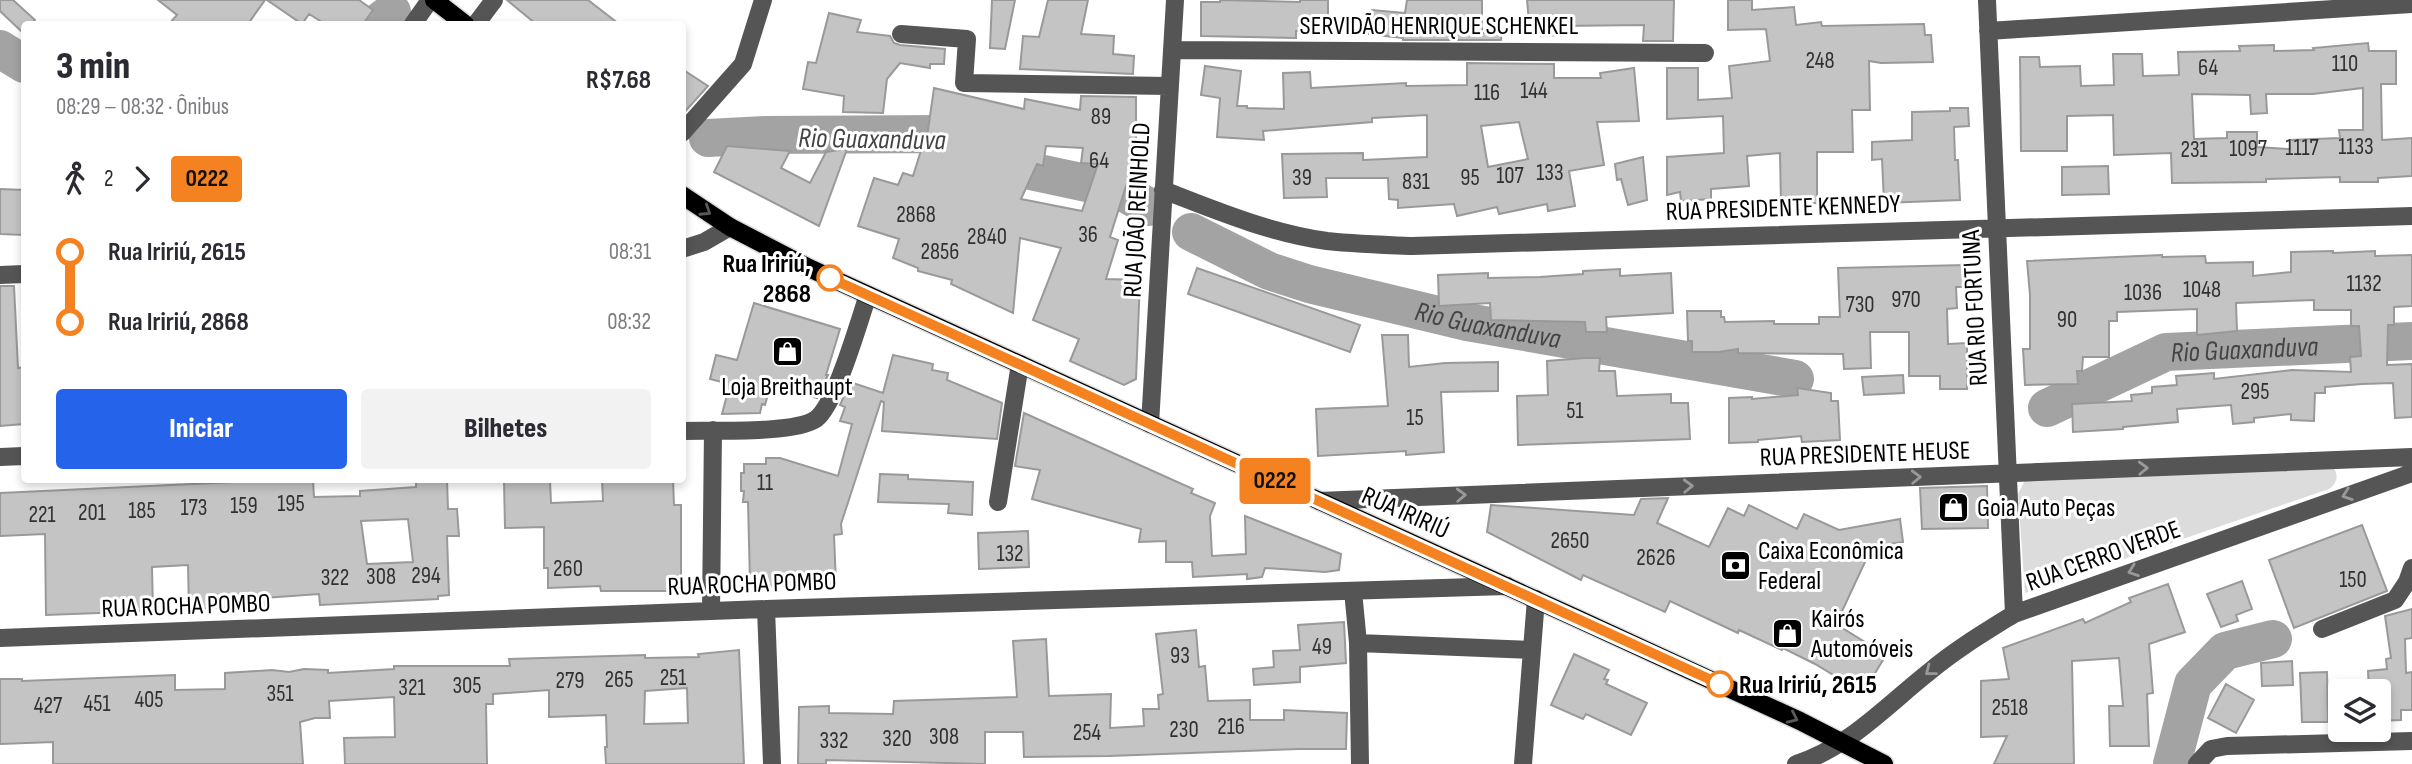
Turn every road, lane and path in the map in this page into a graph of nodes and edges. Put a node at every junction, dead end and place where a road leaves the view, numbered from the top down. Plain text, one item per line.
1 (432, 0) edge
2 (494, 0) edge
3 (763, 0) edge
4 (1175, 0) edge
5 (1987, 0) edge
6 (2412, 4) edge
7 (415, 21) edge
8 (461, 21) edge
9 (478, 21) edge
10 (1988, 31) junction
11 (901, 34) dead end
12 (1172, 50) junction
13 (1705, 53) dead end
14 (1169, 86) junction
15 (686, 128) edge
16 (686, 198) edge
17 (1163, 199) junction
18 (2412, 216) edge
19 (730, 227) junction
20 (1997, 227) junction
21 (686, 248) edge
22 (21, 274) edge
23 (0, 275) edge
24 (868, 295) junction
25 (1020, 364) junction
26 (1150, 424) junction
27 (713, 430) junction
28 (686, 431) edge
29 (21, 456) edge
30 (0, 457) edge
31 (2412, 457) edge
32 (2412, 473) edge
33 (2008, 474) junction
34 (1320, 501) junction
35 (998, 502) dead end
36 (2412, 568) edge
37 (1507, 586) junction
38 (1353, 591) junction
39 (1536, 600) junction
40 (766, 608) junction
41 (711, 611) junction
42 (2014, 614) junction
43 (2322, 629) dead end
44 (0, 638) edge
45 (1358, 643) junction
46 (1532, 650) junction
47 (2412, 741) edge
48 (1842, 743) junction
49 (772, 764) edge
50 (1360, 764) edge
51 (1523, 764) edge
52 (1796, 764) edge
53 (1884, 764) edge
54 (2197, 764) edge

1 - 7 street
1 - 8 main road
2 - 9 street
3 - 15 street
4 - 12 street, RUA JOÃO REINHOLD
5 - 10 street, RUA RIO FORTUNA
6 - 10 street
10 - 20 street, RUA RIO FORTUNA
11 - 14 street
12 - 13 street, SERVIDÃO HENRIQUE SCHENKEL
12 - 14 street, RUA JOÃO REINHOLD
14 - 17 street, RUA JOÃO REINHOLD
16 -> 19 main road, RUA IRIRIÚ
17 - 20 street, RUA PRESIDENTE KENNEDY
17 - 26 street, RUA JOÃO REINHOLD
18 - 20 street, RUA PRESIDENTE KENNEDY
19 - 21 street
19 - 24 main road, RUA IRIRIÚ
20 - 33 street, RUA RIO FORTUNA
22 - 23 street
24 - 25 main road, RUA IRIRIÚ
24 - 27 street
25 - 26 main road, RUA IRIRIÚ
25 - 35 street
26 - 34 main road, RUA IRIRIÚ
27 - 28 street
27 - 41 street
29 - 30 street
33 -> 31 street, RUA PRESIDENTE HEUSE
32 -> 42 street, RUA CERRO VERDE
34 -> 33 street, RUA PRESIDENTE HEUSE
33 - 42 street, RUA RIO FORTUNA
34 - 37 main road, RUA IRIRIÚ
36 - 43 street
37 - 38 street, RUA ROCHA POMBO
37 - 39 main road, RUA IRIRIÚ
38 - 40 street, RUA ROCHA POMBO
38 - 45 street
39 - 46 street
39 -> 48 main road, RUA IRIRIÚ
40 - 41 street, RUA ROCHA POMBO
40 - 49 street
41 - 44 street, RUA ROCHA POMBO
42 -> 48 street, RUA CERRO VERDE
45 - 46 street
45 - 50 street
46 - 51 street
47 - 54 street
48 - 52 street, RUA CERRO VERDE
48 - 53 main road, RUA IRIRIÚ

